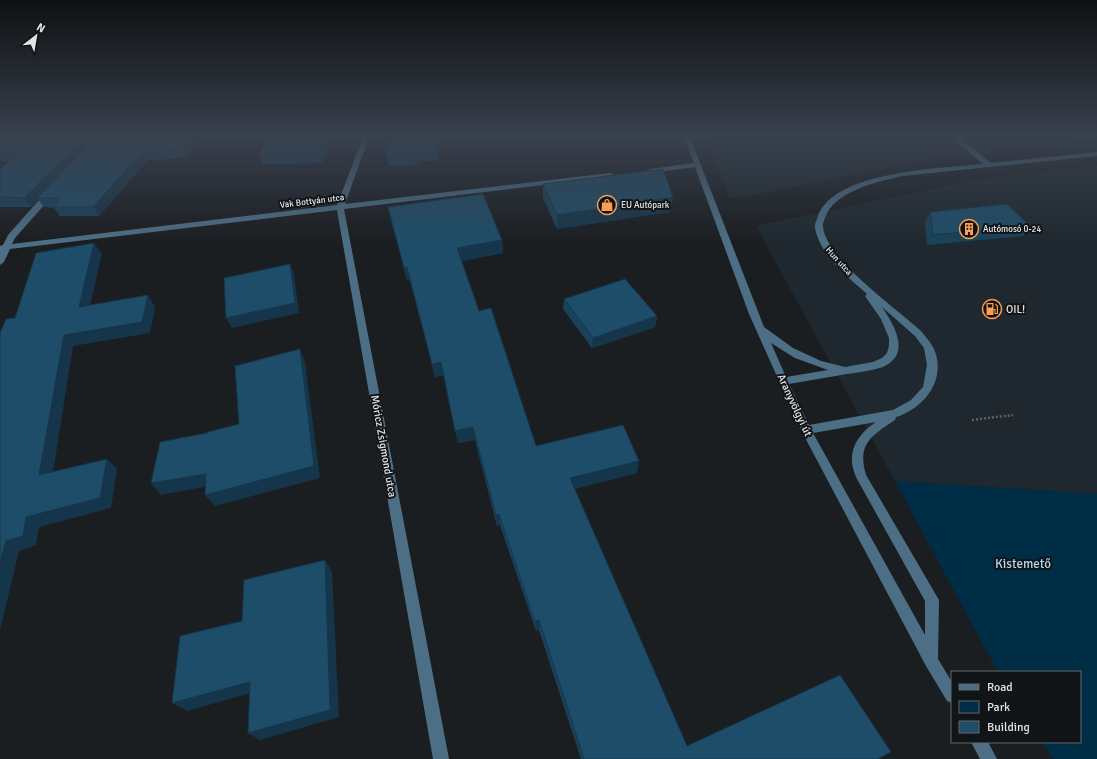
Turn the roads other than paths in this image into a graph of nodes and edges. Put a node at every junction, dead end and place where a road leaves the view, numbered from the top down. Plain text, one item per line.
1 (353, 172) edge
2 (701, 172) edge
3 (913, 172) edge
4 (620, 174) edge
5 (55, 188) edge
6 (340, 207) junction
7 (3, 248) edge
8 (0, 262) edge
9 (861, 285) junction
10 (758, 326) junction
11 (848, 370) junction
12 (783, 381) junction
13 (897, 412) junction
14 (806, 430) junction
15 (931, 661) junction
16 (951, 694) edge
17 (980, 743) edge
18 (441, 759) edge
19 (989, 759) edge

1 - 6 street
2 - 10 street, Aranyvölgyi út
3 - 9 street, Hun utca
4 - 6 street, Vak Bottyán utca
5 - 7 street
6 - 7 street, Vak Bottyán utca
6 - 18 street, Móricz Zsigmond utca
7 - 8 street
9 - 11 street, Hun utca
9 - 13 street, Hun utca
10 - 11 street, Hun utca
10 - 12 street, Aranyvölgyi út
11 - 12 street, Hun utca
12 - 14 street, Aranyvölgyi út
13 - 14 street, Hun utca
13 - 15 street
14 - 15 street, Aranyvölgyi út
15 - 16 street, Aranyvölgyi út
17 - 19 street

